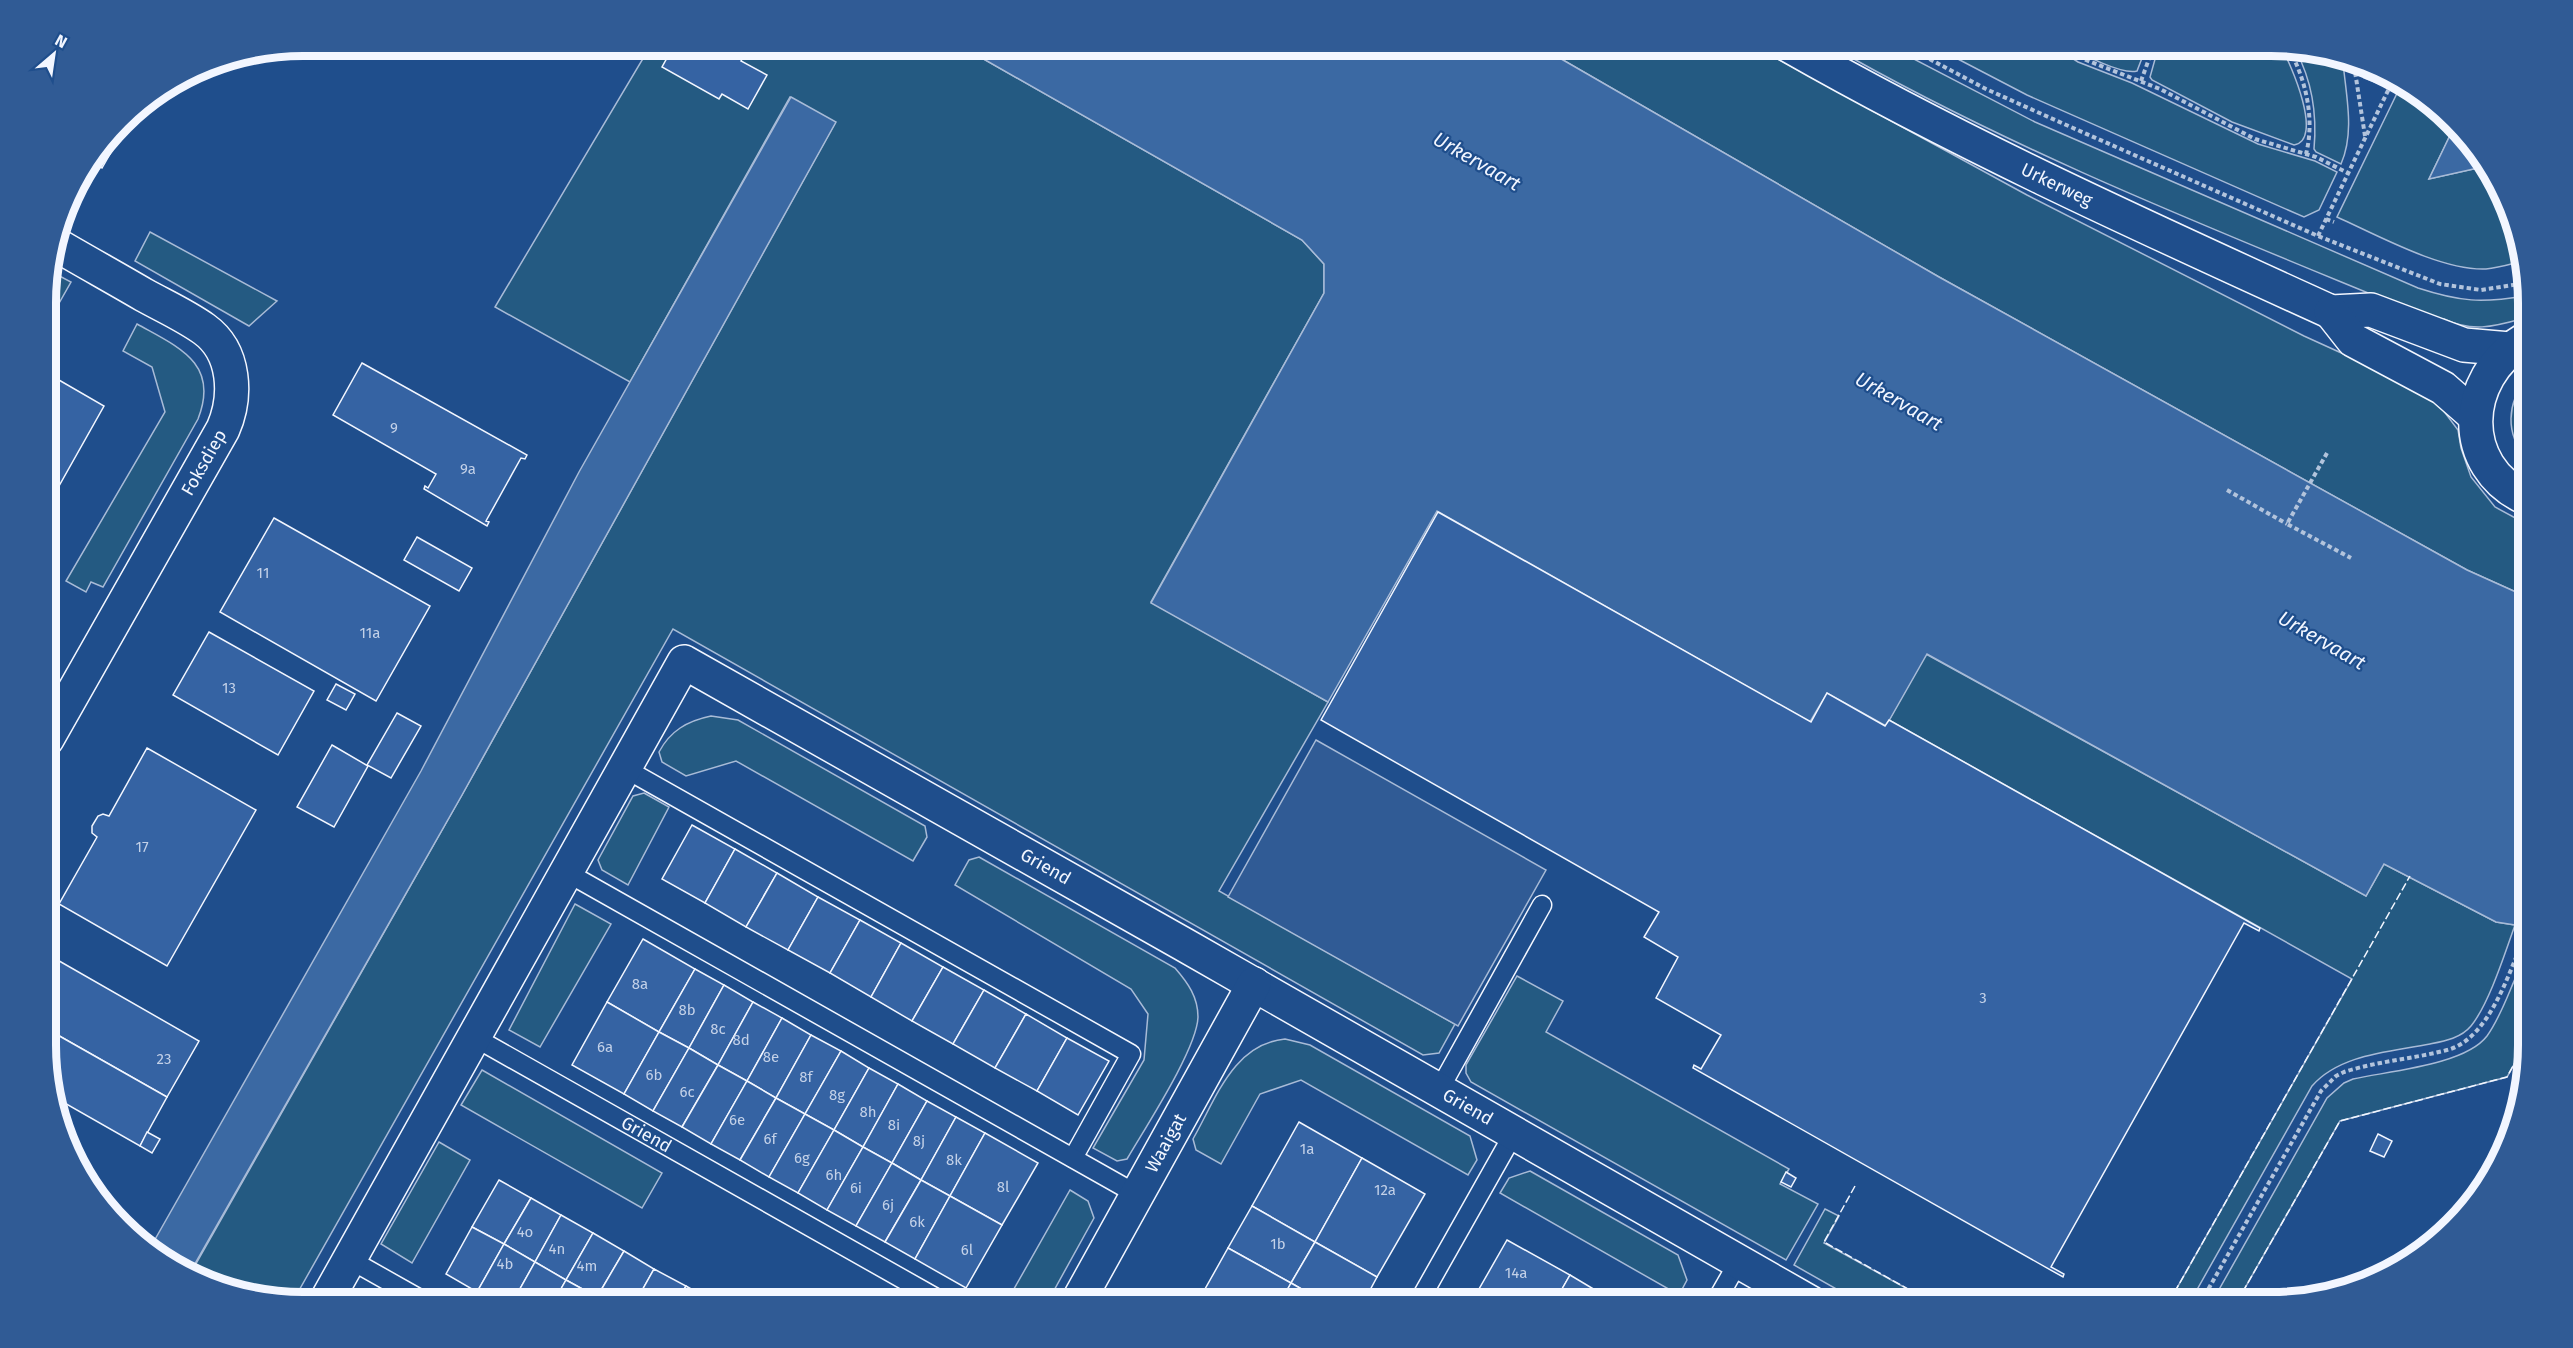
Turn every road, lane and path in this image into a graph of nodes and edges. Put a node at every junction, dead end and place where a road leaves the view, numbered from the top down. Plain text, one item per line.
1 (1808, 56) edge
2 (1924, 56) edge
3 (2079, 56) edge
4 (2150, 56) edge
5 (2292, 57) edge
6 (2355, 71) edge
7 (2141, 81) junction
8 (2390, 87) edge
9 (2365, 137) junction
10 (2306, 153) junction
11 (2348, 173) junction
12 (2326, 219) junction
13 (2334, 222) dead end
14 (2318, 236) junction
15 (62, 248) edge
16 (2517, 284) edge
17 (2331, 312) junction
18 (2518, 344) edge
19 (2475, 416) junction
20 (2327, 453) dead end
21 (2227, 490) dead end
22 (2518, 494) edge
23 (2287, 524) junction
24 (2350, 558) dead end
25 (56, 722) edge
26 (624, 768) junction
27 (566, 872) junction
28 (1542, 905) dead end
29 (2518, 950) edge
30 (1254, 984) junction
31 (474, 1037) junction
32 (1438, 1090) junction
33 (1514, 1133) junction
34 (1073, 1158) junction
35 (1138, 1195) junction
36 (349, 1259) junction
37 (1739, 1261) junction
38 (331, 1292) edge
39 (408, 1292) edge
40 (926, 1292) edge
41 (1083, 1292) edge
42 (1424, 1292) edge
43 (1721, 1292) edge
44 (1792, 1292) edge
45 (2207, 1292) edge

1 - 17 street, Urkerweg
2 - 14 path
3 - 7 path
4 - 7 path
5 - 10 path
6 - 9 path
7 - 10 path
8 - 9 path
9 - 11 path
10 - 11 path
11 - 12 path
12 - 13 path
12 - 14 path
14 - 16 path
15 - 25 street, Foksdiep
17 - 18 street, Urkerweg
17 - 19 street, Urkerweg
18 - 19 street
19 - 22 street
20 - 23 path
21 - 23 path
23 - 24 path
26 - 27 street, Griend
26 - 30 street, Griend
26 - 34 lane
27 - 31 street, Griend
27 - 34 lane
28 - 32 lane
29 - 45 path
30 - 32 street, Griend
30 - 35 street, Waaigat
31 - 36 street, Griend
31 - 40 lane, Griend
32 - 33 street, Griend
33 - 37 street, Griend
33 - 42 lane, Griend
34 - 35 lane
35 - 41 street, Waaigat
36 - 38 street, Griend
36 - 39 lane
37 - 43 lane
37 - 44 street, Griend

